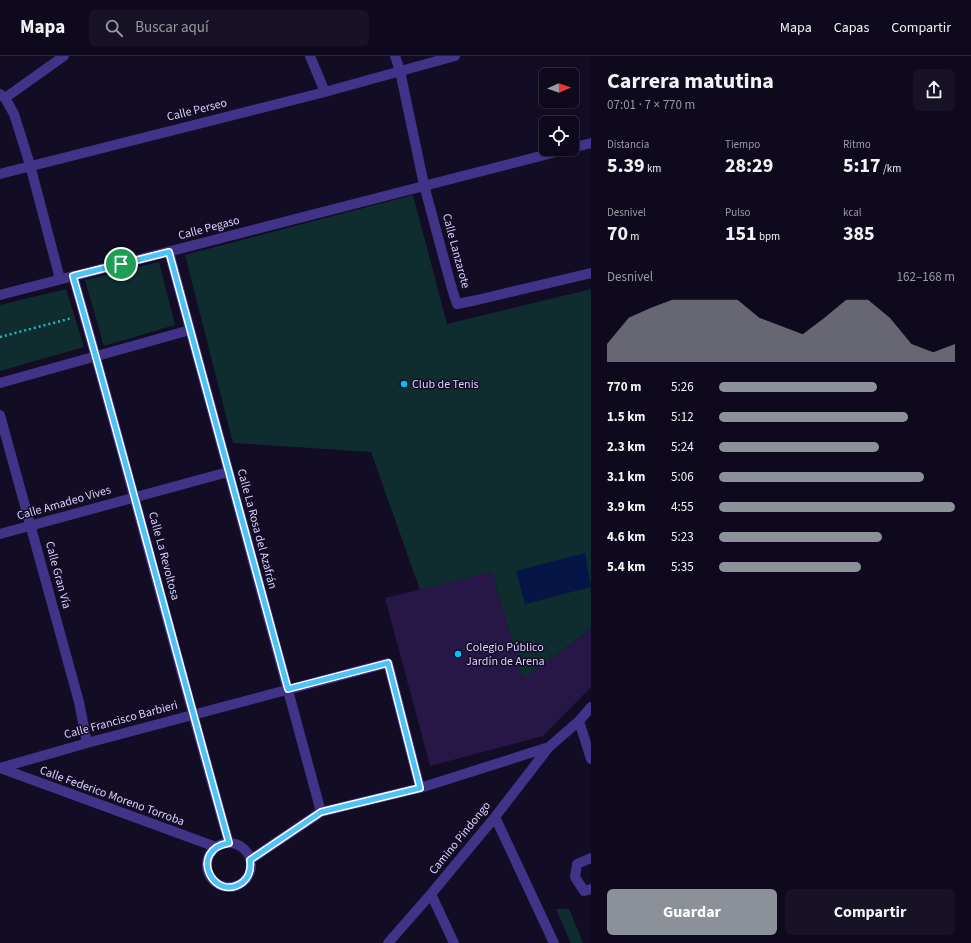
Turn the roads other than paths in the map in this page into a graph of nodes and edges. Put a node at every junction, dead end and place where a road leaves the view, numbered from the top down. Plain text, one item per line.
1 (64, 56) edge
2 (310, 56) edge
3 (395, 56) edge
4 (452, 56) edge
5 (400, 71) junction
6 (325, 92) junction
7 (3, 96) edge
8 (591, 143) edge
9 (579, 146) edge
10 (540, 156) edge
11 (30, 166) junction
12 (0, 174) edge
13 (424, 185) junction
14 (169, 252) junction
15 (591, 273) edge
16 (73, 276) junction
17 (60, 279) junction
18 (0, 295) edge
19 (190, 330) junction
20 (96, 356) junction
21 (0, 383) edge
22 (0, 415) edge
23 (228, 472) junction
24 (135, 497) junction
25 (31, 526) junction
26 (0, 534) edge
27 (288, 689) junction
28 (591, 706) edge
29 (193, 714) junction
30 (578, 721) junction
31 (87, 743) junction
32 (549, 747) junction
33 (591, 759) edge
34 (0, 768) edge
35 (420, 788) junction
36 (321, 812) junction
37 (495, 817) junction
38 (229, 843) junction
39 (216, 847) junction
40 (591, 858) edge
41 (250, 860) junction
42 (591, 889) edge
43 (431, 894) junction
44 (388, 943) edge
45 (454, 943) edge
46 (554, 943) edge

1 - 7 street
2 - 6 street
3 - 5 street, Calle Lanzarote
4 - 5 street, Calle Perseo
5 - 6 street, Calle Perseo
5 - 13 street, Calle Lanzarote
6 - 11 street, Calle Perseo
7 - 11 street
8 - 9 street
10 - 13 street, Calle Pegaso
11 - 12 street, Calle Perseo
11 - 17 street
13 - 14 street, Calle Pegaso
13 - 15 street, Calle Lanzarote
14 - 16 street, Calle Pegaso
14 - 19 street, Calle La Rosa del Azafrán
16 - 17 street, Calle Pegaso
16 - 20 street, Calle La Revoltosa
17 - 18 street, Calle Pegaso
19 - 20 street
19 - 23 street, Calle La Rosa del Azafrán
20 - 21 street
20 - 24 street, Calle La Revoltosa
22 - 25 street, Calle Gran Vía
23 - 24 street, Calle Amadeo Vives
23 - 27 street, Calle La Rosa del Azafrán
24 - 25 street, Calle Amadeo Vives
24 - 29 street, Calle La Revoltosa
25 - 26 street, Calle Amadeo Vives
25 - 31 street, Calle Gran Vía
27 - 29 street, Calle Francisco Barbieri
27 - 35 street, Calle Francisco Barbieri
27 - 36 street, Calle La Rosa del Azafrán
28 - 30 street
29 - 31 street, Calle Francisco Barbieri
29 - 38 street, Calle La Revoltosa
30 - 32 street
30 - 33 street
31 - 34 street, Calle Francisco Barbieri
32 - 35 street
32 - 37 street, Camino Pindongo
34 - 39 street, Calle Federico Moreno Torroba
35 - 36 street
36 - 41 street
37 - 43 street, Camino Pindongo
37 - 46 street
38 - 39 street
38 - 41 street
39 - 41 street
40 - 42 street
43 - 44 street, Camino Pindongo
43 - 45 street

